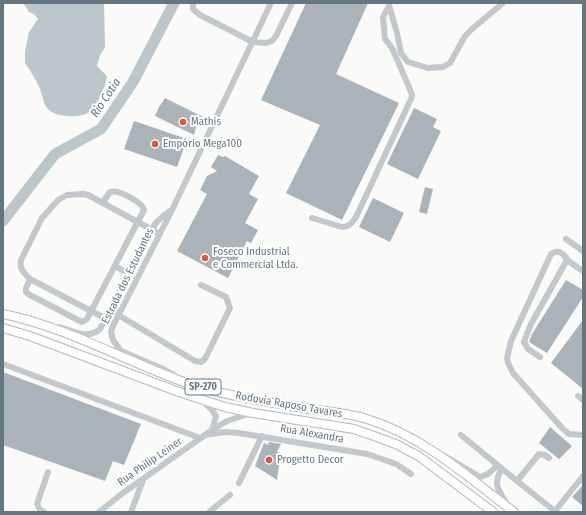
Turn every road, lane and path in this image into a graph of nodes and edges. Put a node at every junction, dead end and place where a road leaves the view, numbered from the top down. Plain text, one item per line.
1 (193, 3) edge
2 (272, 3) edge
3 (292, 3) edge
4 (503, 3) edge
5 (389, 5) edge
6 (253, 42) junction
7 (102, 202) junction
8 (172, 210) junction
9 (312, 218) dead end
10 (138, 222) junction
11 (152, 229) junction
12 (160, 234) junction
13 (566, 239) dead end
14 (583, 251) edge
15 (567, 260) junction
16 (115, 266) junction
17 (583, 271) edge
18 (129, 274) junction
19 (30, 279) junction
20 (200, 285) dead end
21 (110, 310) junction
22 (92, 311) junction
23 (3, 314) edge
24 (118, 315) junction
25 (16, 316) junction
26 (106, 319) junction
27 (114, 323) junction
28 (3, 328) edge
29 (540, 357) dead end
30 (3, 364) edge
31 (184, 382) junction
32 (201, 399) junction
33 (253, 413) junction
34 (212, 430) junction
35 (583, 434) edge
36 (461, 435) dead end
37 (262, 436) junction
38 (203, 437) junction
39 (428, 448) junction
40 (550, 458) dead end
41 (499, 468) junction
42 (48, 472) dead end
43 (411, 474) dead end
44 (583, 476) edge
45 (143, 480) junction
46 (517, 481) junction
47 (239, 483) dead end
48 (230, 495) dead end
49 (512, 510) edge
50 (556, 511) edge
51 (44, 512) edge
52 (100, 512) edge
53 (131, 512) edge
54 (208, 512) edge
55 (493, 512) edge

1 - 6 street
2 - 6 street, Estrada dos Estudantes
3 - 6 street
4 - 5 street
5 - 9 street
6 - 8 street, Estrada dos Estudantes
7 - 10 street
7 - 10 street
7 - 19 street
8 - 11 street, Estrada dos Estudantes
8 - 12 street, Estrada dos Estudantes
10 - 11 street
10 - 16 street
11 - 12 street
11 - 18 street, Estrada dos Estudantes
12 - 24 street, Estrada dos Estudantes
13 - 14 street
15 - 17 street
15 - 29 street
15 - 35 street
16 - 18 street
16 - 22 street
18 - 21 street, Estrada dos Estudantes
19 - 22 street
19 - 22 street
20 - 24 street
21 - 24 street
21 - 26 street, Estrada dos Estudantes
22 - 26 street
23 - 25 highway, Rodovia Raposo Tavares / SP-270
24 - 27 street, Estrada dos Estudantes
25 - 26 street, Estrada dos Estudantes
25 - 31 highway, Rodovia Raposo Tavares / SP-270
26 - 27 street
27 - 31 street, Estrada dos Estudantes
28 - 32 highway, Rodovia Raposo Tavares / SP-270
30 - 38 street
31 - 39 highway, Rodovia Raposo Tavares / SP-270
32 - 33 highway, Rodovia Raposo Tavares / SP-270
32 - 34 street
33 - 34 street, Rua Philip Leiner
33 - 55 highway, Rodovia Raposo Tavares / SP-270
34 - 38 street, Rua Philip Leiner
36 - 41 street
37 - 38 street, Rua Alexandra
37 - 43 street, Rua Alexandra
37 - 47 street
38 - 45 street, Rua Philip Leiner
39 - 41 street
39 - 49 highway, Rodovia Raposo Tavares / SP-270
40 - 46 street
41 - 46 street
41 - 49 street
42 - 51 street
44 - 50 street
45 - 52 street, Rua Philip Leiner
45 - 53 street
46 - 50 street
48 - 54 street

